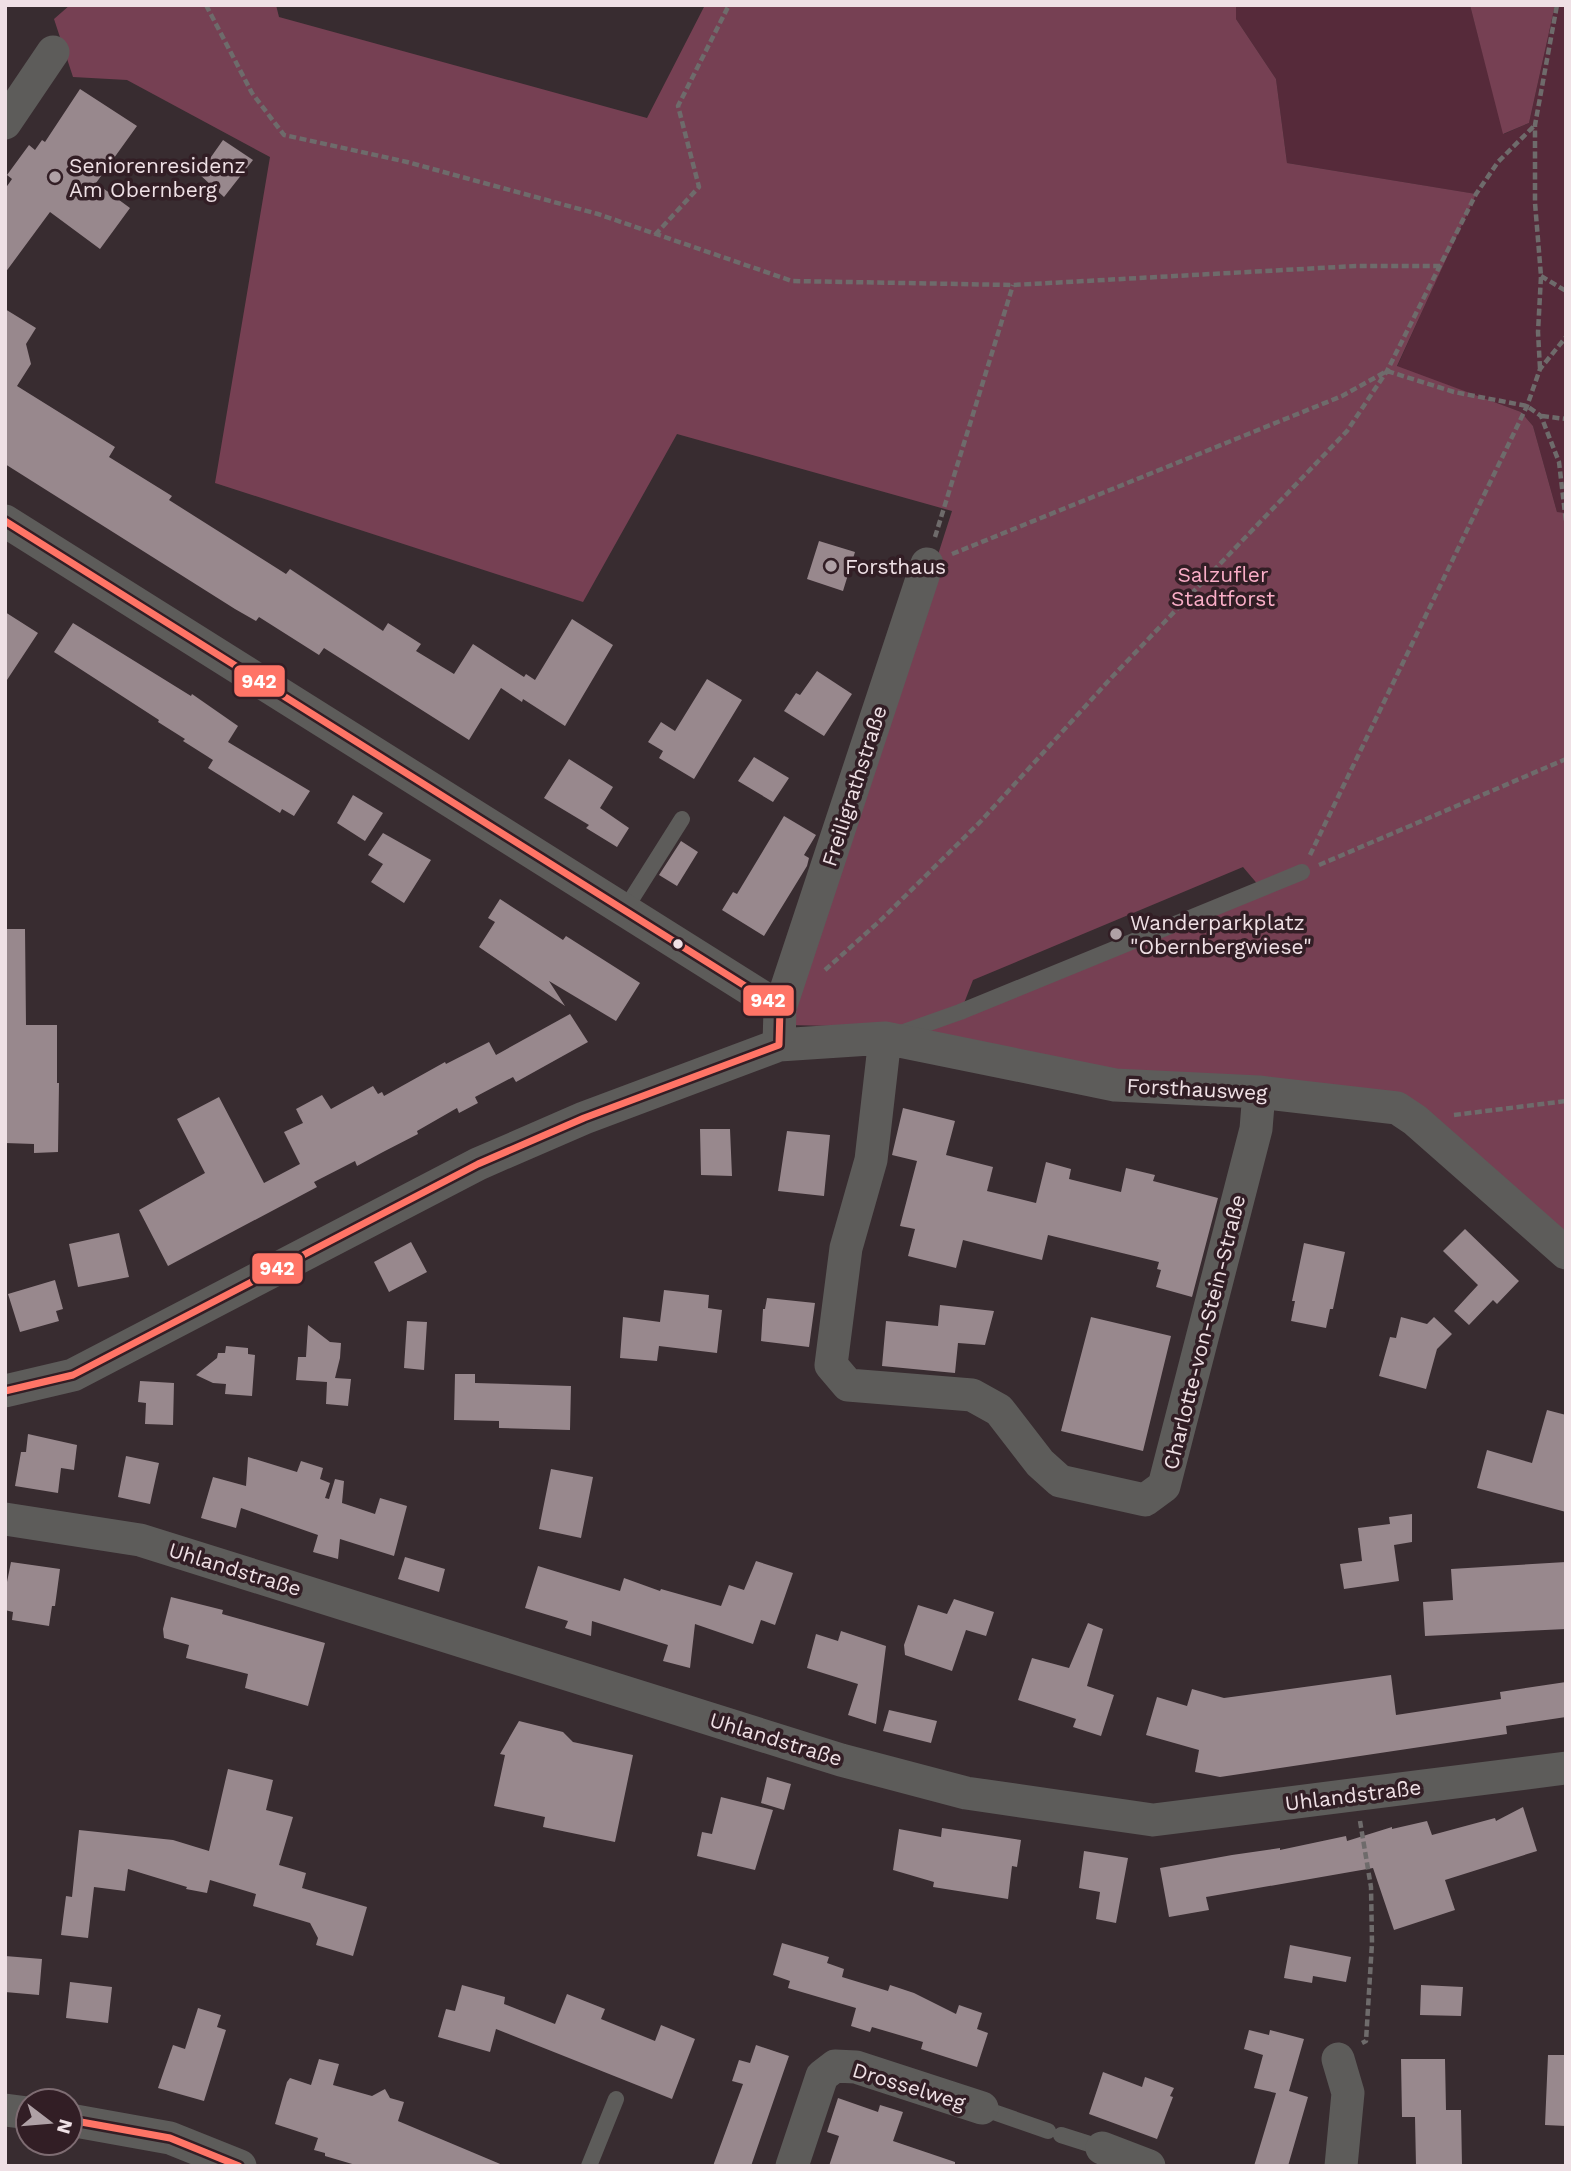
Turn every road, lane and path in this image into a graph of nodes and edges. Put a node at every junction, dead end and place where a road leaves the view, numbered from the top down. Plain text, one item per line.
1 (206, 5) edge
2 (729, 5) edge
3 (1557, 5) edge
4 (53, 52) dead end
5 (5, 124) edge
6 (1535, 125) junction
7 (655, 235) junction
8 (1441, 266) junction
9 (1541, 276) junction
10 (1013, 285) junction
11 (1566, 291) edge
12 (1566, 337) edge
13 (1540, 369) junction
14 (1387, 371) junction
15 (1527, 406) junction
16 (1541, 416) junction
17 (1566, 419) edge
18 (1566, 522) edge
19 (6, 523) edge
20 (927, 564) junction
21 (1566, 760) edge
22 (682, 819) dead end
23 (1302, 872) junction
24 (624, 911) junction
25 (821, 972) dead end
26 (780, 1008) junction
27 (885, 1038) junction
28 (779, 1045) junction
29 (1259, 1092) junction
30 (1566, 1101) edge
31 (1415, 1120) junction
32 (1566, 1253) edge
33 (5, 1391) edge
34 (5, 1519) edge
35 (1566, 1768) edge
36 (1356, 1794) junction
37 (1338, 2059) joint
38 (615, 2099) dead end
39 (982, 2108) joint
40 (84, 2123) edge
41 (1102, 2148) joint
42 (240, 2166) edge
43 (589, 2166) edge
44 (792, 2166) edge
45 (1149, 2166) edge
46 (1341, 2166) edge

1 - 7 path
2 - 7 path
3 - 6 path
4 - 5 street
6 - 8 path
6 - 9 path
7 - 10 path
8 - 10 path
8 - 14 path
9 - 11 path
9 - 13 path
10 - 20 path
12 - 13 path
13 - 15 path
14 - 15 path
14 - 20 path
14 - 25 path
15 - 16 path
15 - 23 path
16 - 17 path
16 - 18 path
19 - 24 street
20 - 26 street, Freiligrathstraße
21 - 23 path
22 - 24 lane
23 - 27 lane
24 - 26 street
26 - 28 street, Freiligrathstraße
27 - 28 street, Forsthausweg
27 - 29 street, Forsthausweg
27 - 29 street, Charlotte-von-Stein-Straße
28 - 33 street, Forsthausweg
29 - 31 street, Forsthausweg
30 - 31 path
31 - 32 street, Forsthausweg
34 - 36 street, Uhlandstraße
35 - 36 street, Uhlandstraße
36 - 37 path
37 - 46 street
38 - 43 lane
39 - 41 lane, Drosselweg
39 - 44 street, Drosselweg
40 - 42 street
41 - 45 street, Drosselweg

